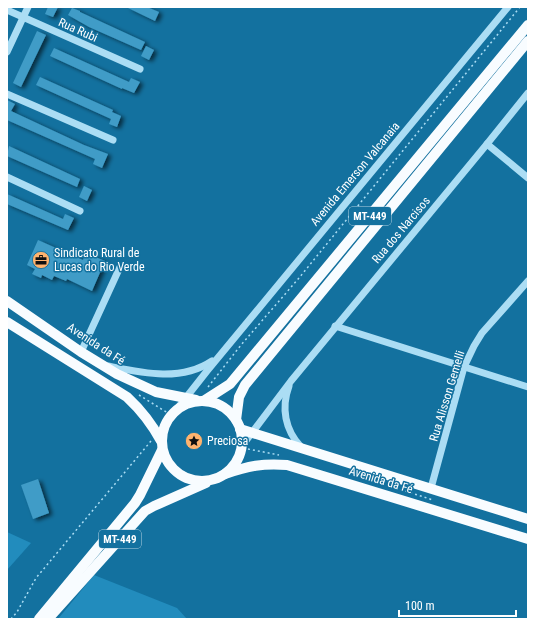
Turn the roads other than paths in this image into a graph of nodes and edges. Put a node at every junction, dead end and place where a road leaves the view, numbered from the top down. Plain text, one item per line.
1 (28, 7) edge
2 (508, 7) edge
3 (7, 10) edge
4 (23, 17) junction
5 (528, 25) edge
6 (528, 41) edge
7 (7, 52) edge
8 (140, 69) dead end
9 (528, 93) edge
10 (7, 94) edge
11 (113, 140) dead end
12 (487, 144) junction
13 (7, 177) edge
14 (528, 178) edge
15 (80, 211) dead end
16 (120, 267) dead end
17 (526, 286) edge
18 (7, 301) edge
19 (7, 322) edge
20 (336, 326) junction
21 (81, 352) junction
22 (220, 355) junction
23 (100, 364) junction
24 (464, 367) junction
25 (291, 381) junction
26 (528, 387) edge
27 (196, 399) junction
28 (177, 409) junction
29 (238, 424) junction
30 (252, 433) junction
31 (160, 442) junction
32 (242, 446) junction
33 (302, 448) junction
34 (225, 474) junction
35 (208, 482) junction
36 (431, 488) junction
37 (528, 519) edge
38 (528, 539) edge
39 (39, 619) edge
40 (48, 619) edge

1 - 4 street
2 - 22 street, Avenida Emerson Valcanaia
3 - 4 street, Rua Rubi
4 - 7 street
4 - 8 street, Rua Rubi
5 - 27 main road, MT-449
6 - 29 main road, MT-449
9 - 12 street, Rua dos Narcisos
10 - 11 street
12 - 14 street
12 - 20 street, Rua dos Narcisos
13 - 15 street
16 - 21 street
17 - 24 street, Rua Alisson Gemelli
18 - 21 main road, Avenida da Fé
19 - 31 main road
20 - 24 street
20 - 25 street, Rua dos Narcisos
21 - 23 main road, Avenida da Fé
22 - 23 street
22 - 27 street, Avenida Emerson Valcanaia
23 - 27 main road, Avenida da Fé
24 - 26 street
24 - 36 street, Rua Alisson Gemelli
25 - 30 street, Rua dos Narcisos
25 - 33 street, Rua dos Narcisos
27 - 28 street
27 - 28 main road, MT-449
27 - 29 main road
28 - 31 main road, MT-449
29 - 30 main road, Avenida da Fé
29 - 32 main road, MT-449
30 - 32 street, Rua dos Narcisos
30 - 33 main road, Avenida da Fé
31 - 35 main road
31 - 39 main road, MT-449
32 - 34 main road, MT-449
33 - 36 main road, Avenida da Fé
34 - 35 main road, MT-449
34 - 38 main road, Avenida da Fé
35 - 40 main road, MT-449
36 - 37 main road, Avenida da Fé

